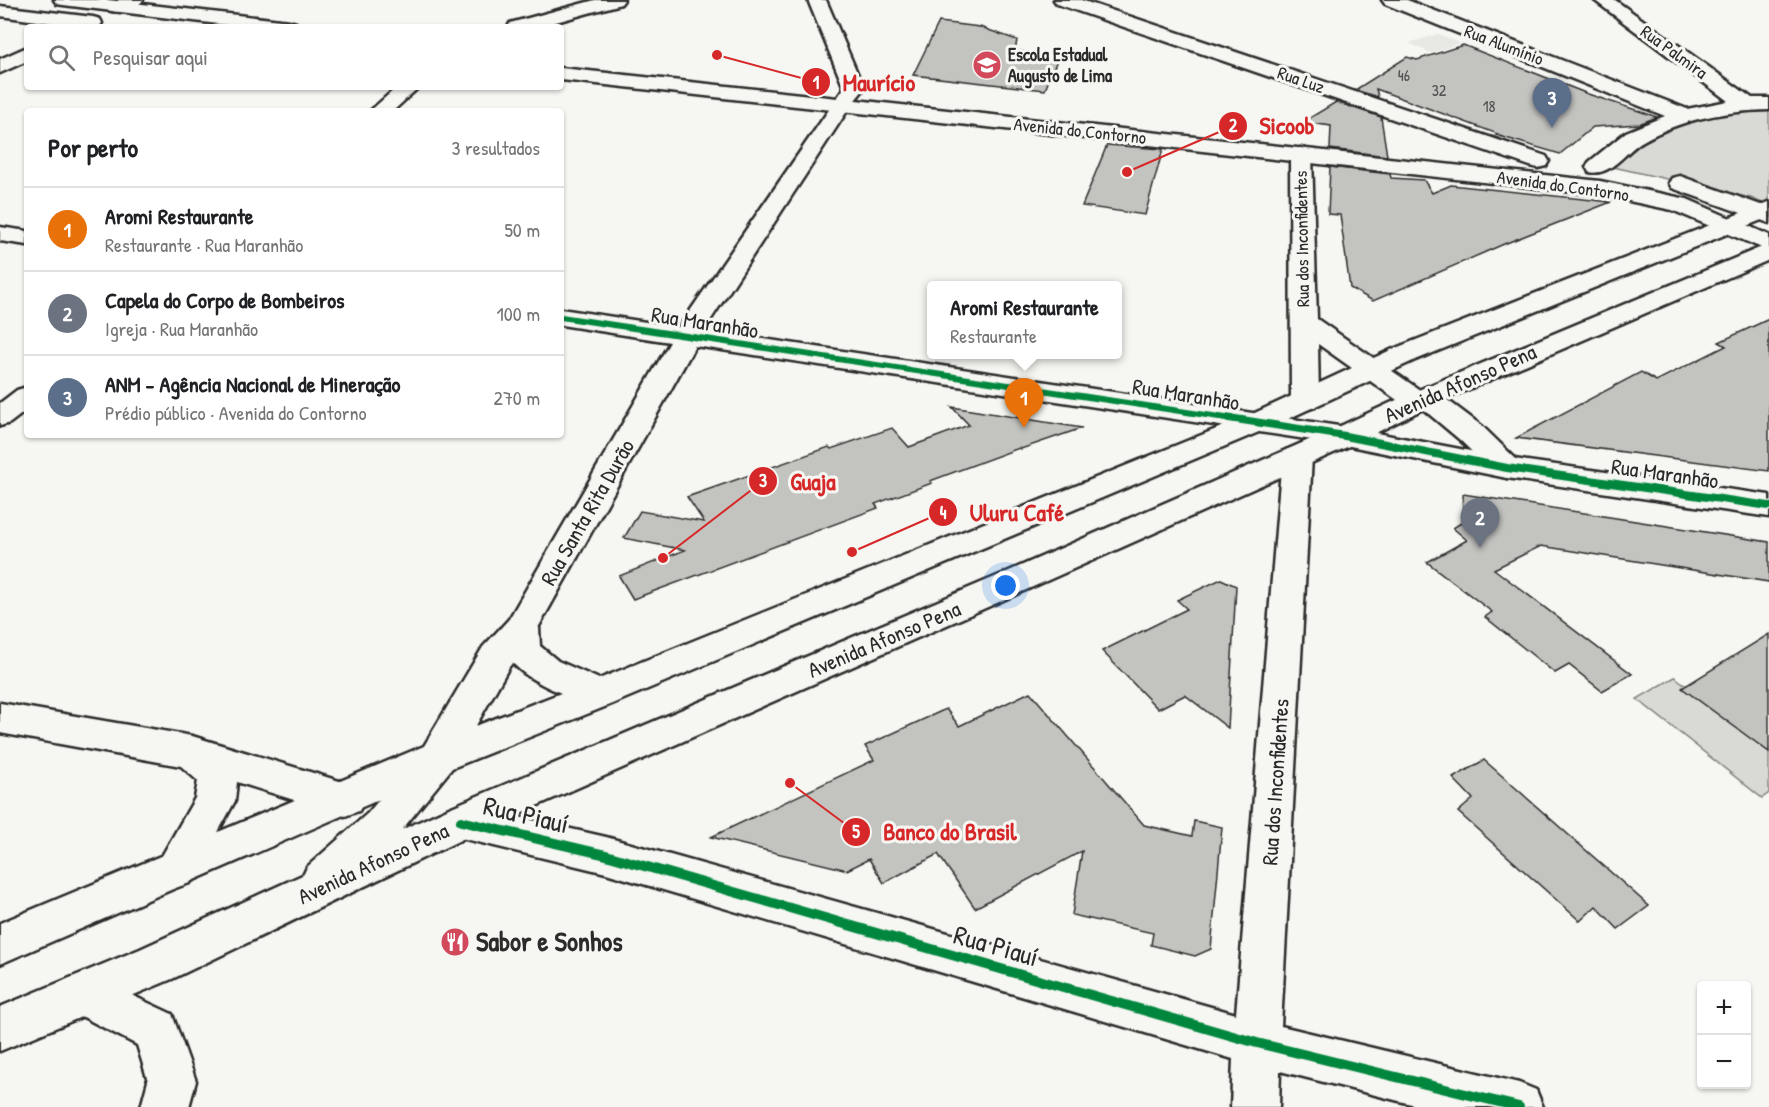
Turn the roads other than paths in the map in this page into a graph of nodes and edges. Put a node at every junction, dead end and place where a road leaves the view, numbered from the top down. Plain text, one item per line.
1 (63, 0) edge
2 (615, 0) edge
3 (818, 0) edge
4 (1063, 0) edge
5 (1391, 0) edge
6 (1603, 0) edge
7 (97, 2) edge
8 (126, 3) edge
9 (0, 11) edge
10 (74, 24) edge
11 (269, 24) edge
12 (528, 24) edge
13 (24, 55) edge
14 (564, 58) edge
15 (0, 67) edge
16 (564, 74) edge
17 (405, 90) edge
18 (847, 96) junction
19 (1745, 103) junction
20 (1769, 104) edge
21 (384, 108) edge
22 (1685, 116) junction
23 (1301, 155) junction
24 (1538, 161) junction
25 (1598, 167) junction
26 (1619, 171) dead end
27 (1663, 179) dead end
28 (1766, 212) edge
29 (1725, 225) junction
30 (0, 234) edge
31 (24, 238) edge
32 (1769, 244) edge
33 (1769, 251) edge
34 (564, 317) edge
35 (1304, 322) junction
36 (687, 337) junction
37 (1372, 370) junction
38 (24, 398) edge
39 (1422, 399) junction
40 (1305, 401) junction
41 (0, 417) edge
42 (1256, 423) junction
43 (1345, 436) junction
44 (1297, 457) junction
45 (1507, 468) junction
46 (1769, 506) edge
47 (521, 628) junction
48 (599, 694) junction
49 (0, 718) edge
50 (192, 752) junction
51 (438, 757) junction
52 (345, 799) junction
53 (461, 821) junction
54 (175, 870) junction
55 (303, 895) junction
56 (0, 944) edge
57 (84, 994) junction
58 (0, 1029) edge
59 (1257, 1043) junction
60 (165, 1107) edge
61 (1255, 1107) edge
62 (1520, 1107) edge

1 - 7 street
2 - 12 street
3 - 18 street
4 - 24 street, Rua Luz
5 - 22 street, Rua Alumínio
6 - 19 street, Rua Palmira
7 - 8 street
8 - 11 street
9 - 10 street
13 - 15 street
14 - 18 street, Avenida do Contorno
16 - 18 street, Avenida do Contorno
17 - 21 street
18 - 23 street, Avenida do Contorno
18 - 24 street, Avenida do Contorno
18 - 36 street, Rua Santa Rita Durão
19 - 20 street
19 - 22 street
22 - 25 street
23 - 29 street, Avenida do Contorno
23 - 35 street, Rua dos Inconfidentes
24 - 25 street, Avenida do Contorno
25 - 26 street, Avenida do Contorno
27 - 28 street, Avenida do Contorno
28 - 29 street, Avenida Afonso Pena
29 - 32 street, Avenida do Contorno
29 - 37 street, Avenida Afonso Pena
30 - 31 street
33 - 39 street, Avenida Afonso Pena
34 - 36 street, Rua Maranhão
35 - 37 street, Rua dos Inconfidentes
35 - 40 street, Rua dos Inconfidentes
36 - 42 street, Rua Maranhão
36 - 47 street, Rua Santa Rita Durão
37 - 39 street, Rua dos Inconfidentes
37 - 40 street, Avenida Afonso Pena
38 - 41 street
39 - 43 street, Avenida Afonso Pena
39 - 45 street, Rua dos Inconfidentes
40 - 42 street, Avenida Afonso Pena
42 - 43 street, Rua Maranhão
42 - 48 street, Avenida Afonso Pena
43 - 44 street, Avenida Afonso Pena
43 - 45 street, Rua Maranhão
44 - 53 street, Avenida Afonso Pena
44 - 59 street, Rua dos Inconfidentes
45 - 46 street, Rua Maranhão
47 - 48 street
47 - 51 street, Rua Santa Rita Durão
48 - 51 street, Avenida Afonso Pena
49 - 50 street
50 - 52 street
50 - 54 street
51 - 52 street, Avenida Afonso Pena
51 - 55 street, Rua Santa Rita Durão
52 - 54 street, Avenida Afonso Pena
53 - 55 street, Avenida Afonso Pena
53 - 59 street, Rua Piauí
54 - 56 street, Avenida Afonso Pena
55 - 57 street, Avenida Afonso Pena
57 - 58 street, Avenida Afonso Pena
57 - 60 street
59 - 61 street, Rua dos Inconfidentes
59 - 62 street, Rua Piauí

